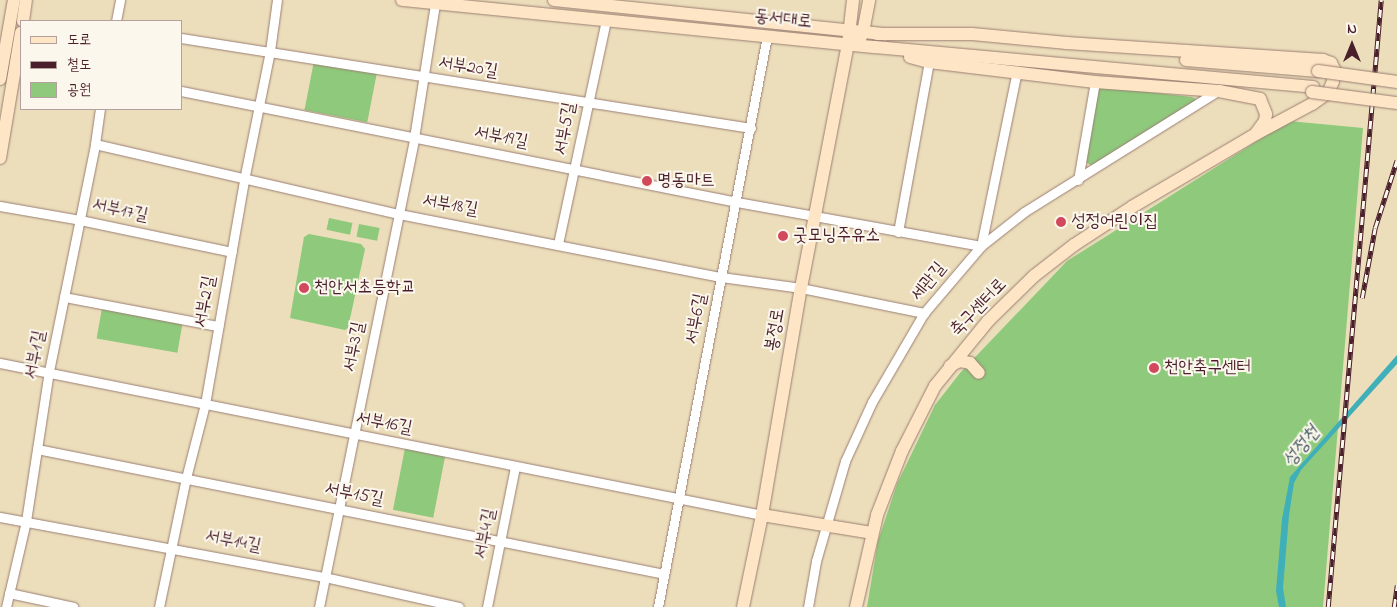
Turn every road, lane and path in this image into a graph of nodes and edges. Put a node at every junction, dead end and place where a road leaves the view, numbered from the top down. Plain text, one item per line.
1 (14, 0) edge
2 (26, 0) edge
3 (120, 0) edge
4 (276, 0) edge
5 (402, 0) edge
6 (554, 0) edge
7 (853, 0) edge
8 (870, 0) edge
9 (435, 2) edge
10 (652, 5) edge
11 (23, 20) edge
12 (116, 20) edge
13 (606, 20) junction
14 (850, 31) junction
15 (864, 32) junction
16 (877, 34) junction
17 (767, 36) junction
18 (182, 38) edge
19 (853, 45) junction
20 (875, 47) junction
21 (270, 51) junction
22 (20, 56) edge
23 (929, 62) junction
24 (1014, 66) junction
25 (1318, 71) junction
26 (1397, 74) edge
27 (422, 78) junction
28 (1206, 78) junction
29 (0, 79) edge
30 (1095, 82) junction
31 (1397, 82) edge
32 (1219, 90) junction
33 (182, 91) edge
34 (1397, 95) edge
35 (587, 103) junction
36 (1397, 103) edge
37 (259, 108) junction
38 (100, 110) edge
39 (751, 128) junction
40 (1256, 134) junction
41 (414, 138) junction
42 (96, 144) junction
43 (0, 158) edge
44 (576, 169) junction
45 (244, 180) junction
46 (1078, 180) junction
47 (737, 202) junction
48 (0, 206) edge
49 (399, 214) junction
50 (815, 217) junction
51 (80, 220) junction
52 (898, 232) junction
53 (558, 244) junction
54 (981, 246) junction
55 (232, 252) junction
56 (721, 277) junction
57 (801, 288) junction
58 (64, 297) junction
59 (924, 313) junction
60 (218, 326) junction
61 (0, 363) edge
62 (950, 366) junction
63 (49, 372) junction
64 (979, 373) dead end
65 (205, 404) junction
66 (354, 435) junction
67 (37, 449) junction
68 (515, 467) junction
69 (186, 478) junction
70 (680, 500) junction
71 (339, 508) junction
72 (762, 515) junction
73 (0, 517) edge
74 (26, 521) junction
75 (826, 526) junction
76 (872, 534) junction
77 (501, 541) junction
78 (172, 547) junction
79 (664, 574) junction
80 (325, 577) junction
81 (9, 593) junction
82 (6, 607) edge
83 (74, 607) edge
84 (159, 607) edge
85 (319, 607) edge
86 (459, 607) edge
87 (487, 607) edge
88 (658, 607) edge
89 (743, 607) edge
90 (808, 607) edge
91 (856, 607) edge

1 - 29 street
2 - 11 street
3 - 12 street
4 - 21 street, 서부2길
5 - 9 street, 동서대로
6 - 10 street, 동서대로
7 - 14 street, 봉정로
8 - 15 street, 봉정로
9 - 13 street, 동서대로
9 - 27 street, 서부3길
10 - 14 street, 동서대로
13 - 17 street, 동서대로
13 - 35 street, 서부5길
14 - 15 street, 동서대로
14 - 19 street, 봉정로
15 - 16 street, 동서대로
15 - 19 street, 봉정로
16 - 25 street, 동서대로
16 - 40 street, 축구센터로
17 - 19 street, 동서대로
17 - 39 street, 서부6길
18 - 21 street, 서부20길
19 - 20 street, 동서대로
19 - 50 street, 봉정로
20 - 23 street
20 - 24 street, 동서대로
21 - 27 street, 서부20길
21 - 37 street, 서부2길
22 - 43 street
23 - 24 street
23 - 52 street
24 - 28 street
24 - 30 street
24 - 54 street
25 - 26 street, bridge
25 - 31 street, bridge
27 - 35 street, 서부20길
27 - 41 street, 서부3길
28 - 34 street
28 - 36 street, bridge
30 - 32 street
30 - 46 street
32 - 40 street
32 - 46 street, 세관길
33 - 37 street, 서부19길
35 - 39 street, 서부20길
35 - 44 street, 서부5길
37 - 41 street, 서부19길
37 - 45 street, 서부2길
38 - 42 street, 서부1길
39 - 47 street, 서부6길
40 - 62 street, 축구센터로
41 - 44 street, 서부19길
41 - 49 street, 서부3길
42 - 45 street, 서부18길
42 - 51 street, 서부1길
44 - 47 street, 서부19길
44 - 53 street, 서부5길
45 - 49 street, 서부18길
45 - 55 street, 서부2길
46 - 54 street, 세관길
47 - 50 street, 서부19길
47 - 56 street, 서부6길
48 - 51 street, 서부17길
49 - 53 street, 서부18길
49 - 66 street, 서부3길
50 - 52 street, 서부19길
50 - 57 street, 봉정로
51 - 55 street, 서부17길
51 - 58 street, 서부1길
52 - 54 street, 서부19길
53 - 56 street, 서부18길
54 - 59 street, 세관길
55 - 60 street, 서부2길
56 - 57 street, 서부18길
56 - 70 street, 서부6길
57 - 59 street, 서부18길
57 - 72 street, 봉정로
58 - 60 street
58 - 63 street, 서부1길
59 - 75 street, 세관길
60 - 65 street, 서부2길
61 - 63 street, 서부16길
62 - 64 street
62 - 76 street, 축구센터로
63 - 65 street, 서부16길
63 - 67 street, 서부1길
65 - 66 street, 서부16길
65 - 69 street, 서부2길
66 - 68 street, 서부16길
66 - 71 street, 서부3길
67 - 69 street, 서부15길
67 - 74 street, 서부1길
68 - 70 street, 서부16길
68 - 77 street, 서부4길
69 - 71 street, 서부15길
69 - 78 street, 서부2길
70 - 72 street, 서부16길
70 - 79 street, 서부6길
71 - 77 street, 서부15길
71 - 80 street, 서부3길
72 - 75 street
72 - 89 street, 봉정로
73 - 74 street, 서부14길
74 - 78 street, 서부14길
74 - 81 street, 서부1길
75 - 76 street
75 - 90 street, 세관길
76 - 91 street, 축구센터로
77 - 79 street, 서부15길
77 - 87 street, 서부4길
78 - 80 street, 서부14길
78 - 84 street, 서부2길
79 - 88 street, 서부6길
80 - 85 street, 서부3길
80 - 86 street, 서부14길
81 - 82 street, 서부1길
81 - 83 street

